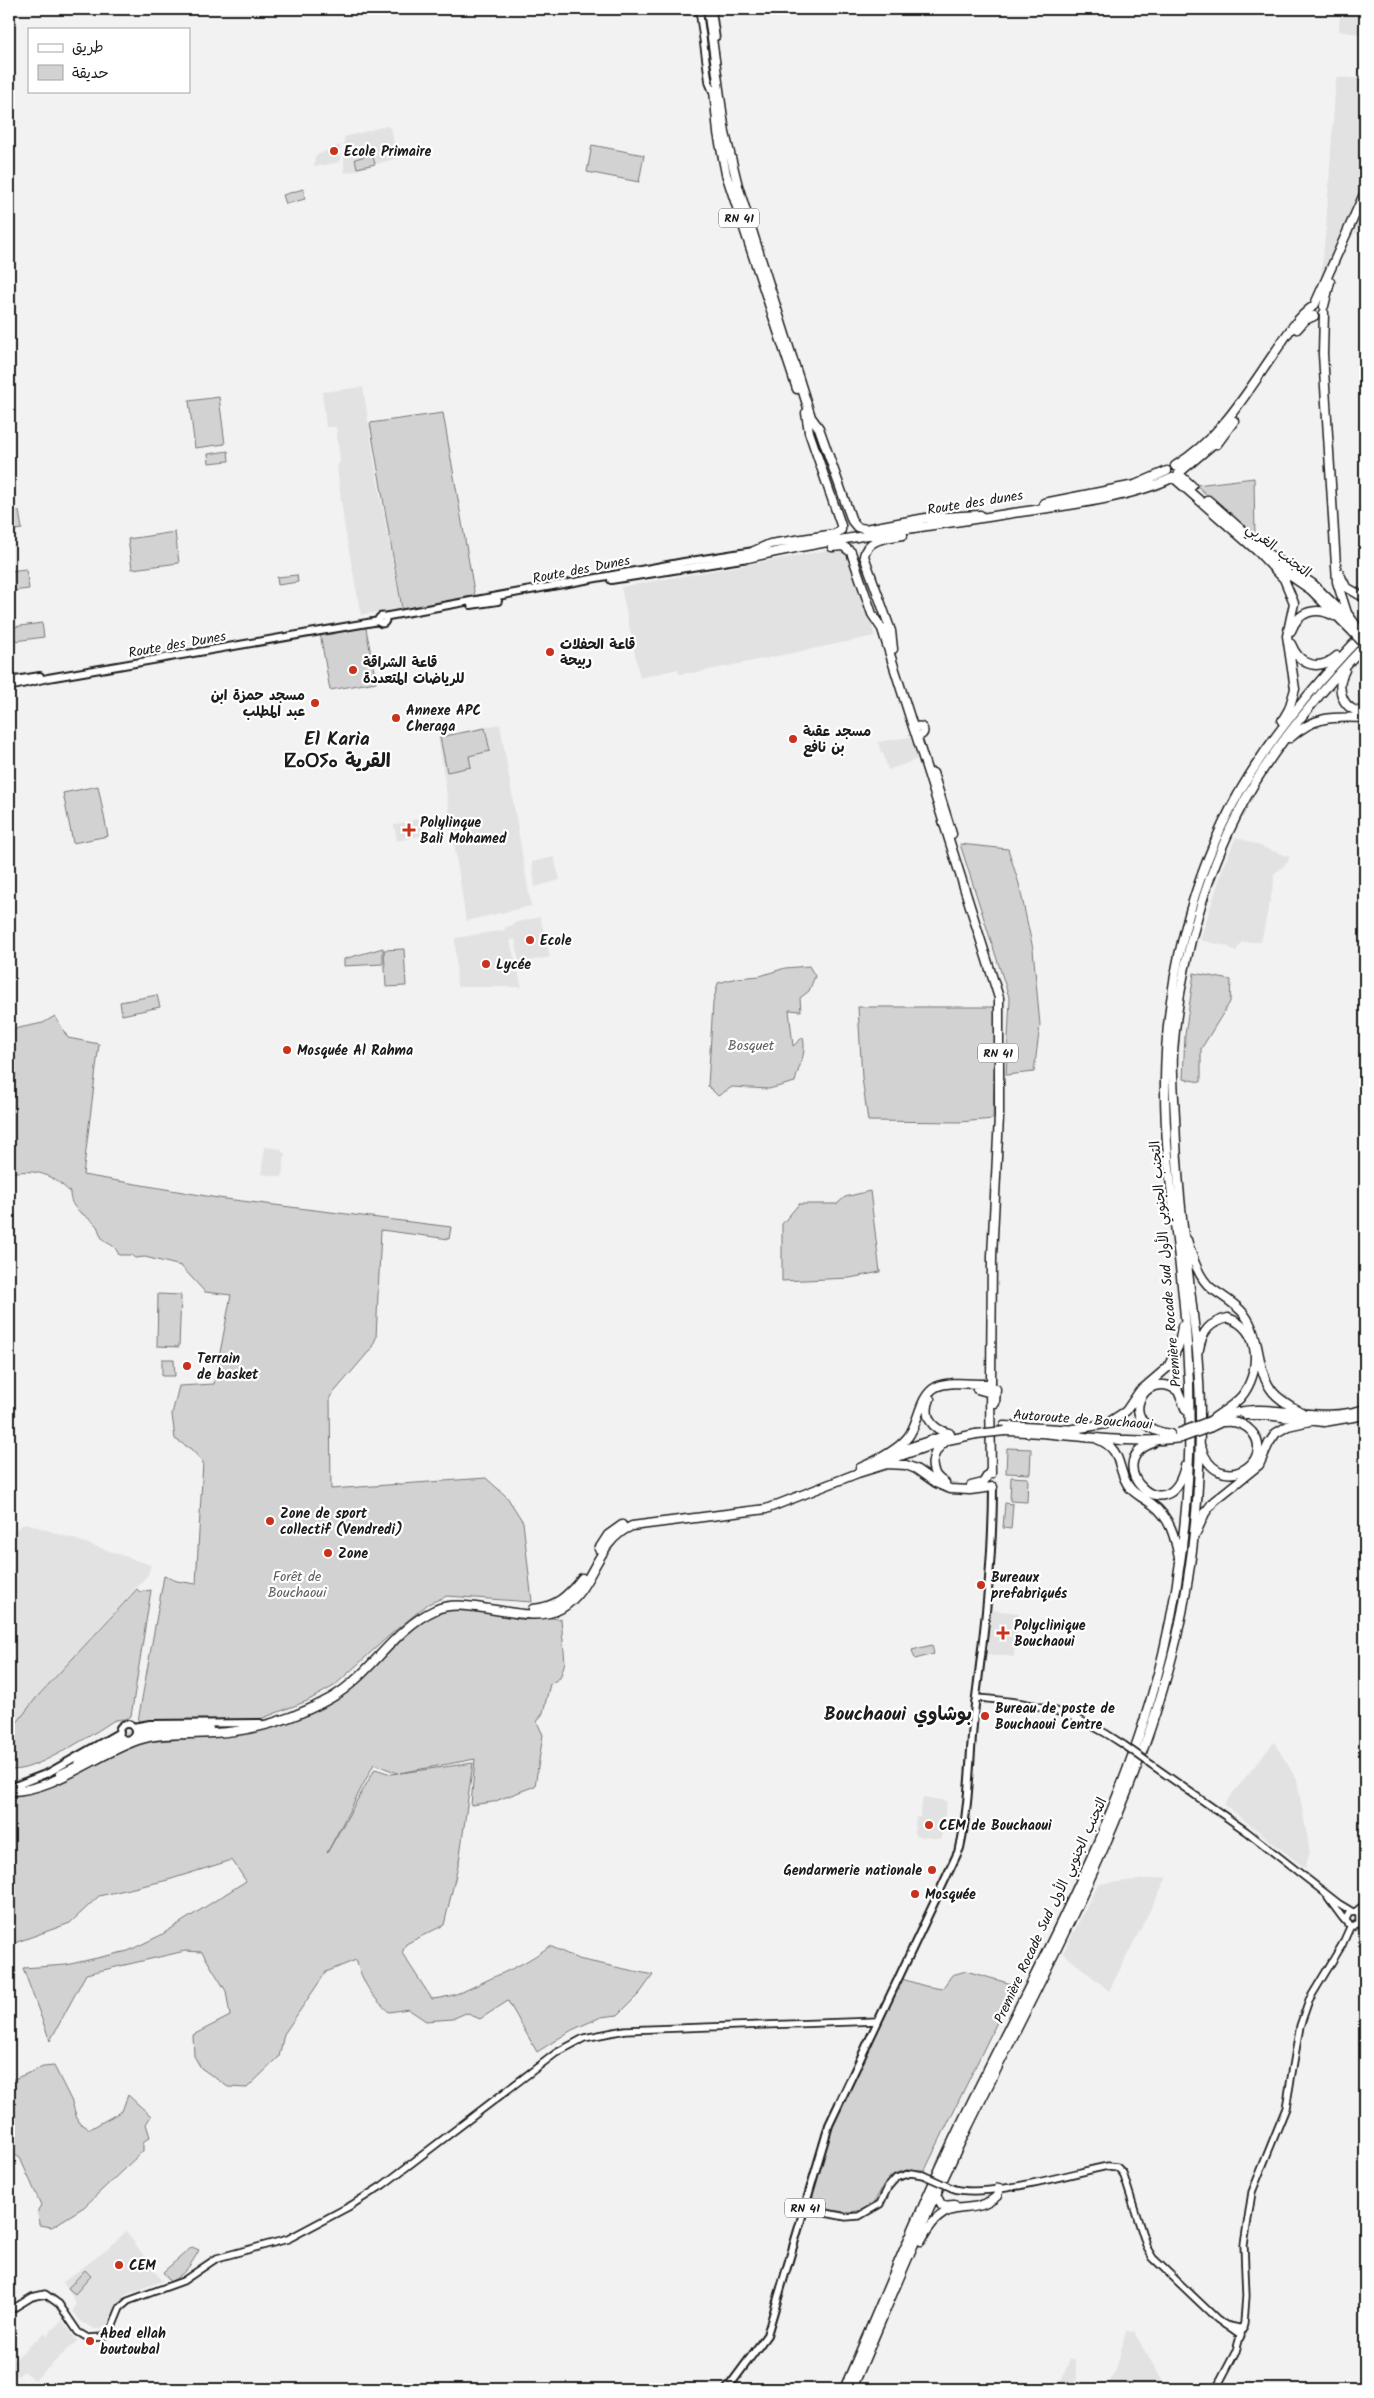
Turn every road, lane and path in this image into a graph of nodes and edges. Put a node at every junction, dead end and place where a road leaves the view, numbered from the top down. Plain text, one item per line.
1 (699, 9) edge
2 (703, 9) edge
3 (708, 9) edge
4 (712, 9) edge
5 (714, 96) junction
6 (726, 134) junction
7 (1365, 192) edge
8 (1365, 200) edge
9 (1313, 306) junction
10 (1324, 310) junction
11 (1314, 316) junction
12 (810, 418) junction
13 (1234, 421) junction
14 (1174, 473) junction
15 (1159, 484) junction
16 (1182, 484) junction
17 (1192, 486) junction
18 (980, 515) junction
19 (943, 524) junction
20 (874, 532) junction
21 (784, 548) joint
22 (751, 554) junction
23 (1261, 554) junction
24 (1335, 560) junction
25 (1365, 598) edge
26 (382, 619) junction
27 (1344, 624) junction
28 (1361, 632) edge
29 (1365, 645) edge
30 (1351, 660) junction
31 (9, 681) edge
32 (9, 687) edge
33 (1365, 712) edge
34 (1365, 718) edge
35 (918, 732) junction
36 (1273, 756) junction
37 (1240, 790) junction
38 (1182, 1226) junction
39 (1184, 1302) junction
40 (1197, 1356) junction
41 (992, 1360) junction
42 (973, 1387) junction
43 (992, 1387) junction
44 (1365, 1409) edge
45 (1365, 1415) edge
46 (1309, 1418) junction
47 (1189, 1422) junction
48 (1220, 1423) junction
49 (1211, 1424) junction
50 (1005, 1429) junction
51 (1073, 1429) junction
52 (1170, 1434) junction
53 (1180, 1435) junction
54 (952, 1436) junction
55 (1090, 1436) junction
56 (1199, 1440) junction
57 (1157, 1441) junction
58 (1190, 1447) junction
59 (861, 1470) junction
60 (991, 1470) junction
61 (973, 1488) junction
62 (991, 1490) junction
63 (1191, 1550) junction
64 (1180, 1566) junction
65 (976, 1698) junction
66 (137, 1729) junction
67 (120, 1732) junction
68 (225, 1732) junction
69 (131, 1738) junction
70 (117, 1740) tunnel mouth
71 (38, 1785) junction
72 (10, 1788) edge
73 (1322, 1891) junction
74 (1365, 1904) edge
75 (1365, 1911) edge
76 (1354, 1912) junction
77 (1360, 1919) junction
78 (1349, 1924) junction
79 (878, 2021) junction
80 (999, 2188) junction
81 (936, 2195) junction
82 (991, 2200) junction
83 (805, 2210) junction
84 (907, 2264) junction
85 (9, 2311) edge
86 (1245, 2316) junction
87 (1230, 2327) junction
88 (1242, 2332) junction
89 (1239, 2342) junction
90 (727, 2389) edge
91 (844, 2389) edge
92 (852, 2389) edge
93 (1216, 2389) edge

1 - 5 main road
2 - 5 highway, RN 41
3 - 6 highway, RN 41
4 - 6 main road
5 - 12 highway, RN 41
6 - 12 highway, RN 41
7 - 9 highway
8 - 10 highway
9 - 10 highway
9 - 11 highway
9 - 14 highway
10 - 11 highway
10 - 24 highway
11 - 13 highway
12 - 18 highway
12 - 22 highway
13 - 14 highway
13 - 17 highway
14 - 15 highway
14 - 16 highway, التجنب الغربي
14 - 17 highway, التجنب الغربي
14 - 18 highway, Route des dunes
15 - 16 highway
15 - 19 highway
16 - 23 highway, التجنب الغربي
17 - 28 highway, التجنب الغربي
18 - 20 highway, Route des dunes
19 - 20 highway
19 - 35 highway, RN 41
20 - 21 highway, Route des dunes
21 - 22 highway, Route des Dunes
22 - 26 main road, Route des Dunes
22 - 35 highway, RN 41
23 - 27 highway, التجنب الغربي
23 - 37 highway
24 - 25 highway
24 - 28 highway
26 - 31 main road, Route des Dunes
26 - 32 main road, Route des Dunes
27 - 28 highway, التجنب الغربي
27 - 28 highway
28 - 29 highway, التجنب الغربي, bridge
28 - 37 highway, Première Rocade Sud التجنب الجنوبي الأول
29 - 30 highway, Première Rocade Sud التجنب الجنوبي الأول
30 - 33 highway
30 - 36 highway, Première Rocade Sud التجنب الجنوبي الأول
34 - 36 highway
35 - 41 highway, RN 41
35 - 43 highway, RN 41
36 - 38 highway, Première Rocade Sud التجنب الجنوبي الأول
37 - 39 highway, Première Rocade Sud التجنب الجنوبي الأول
38 - 40 highway, Première Rocade Sud التجنب الجنوبي الأول
38 - 46 highway
39 - 47 highway, Première Rocade Sud التجنب الجنوبي الأول
39 - 51 highway
40 - 49 highway
40 - 56 highway, Première Rocade Sud التجنب الجنوبي الأول
41 - 42 highway
41 - 43 highway, RN 41
42 - 43 highway
42 - 54 highway
42 - 59 highway
43 - 60 highway, RN 41
43 - 62 highway, RN 41
44 - 46 highway, Autoroute de Bouchaoui
45 - 46 highway, Autoroute de Bouchaoui
46 - 48 highway, Autoroute de Bouchaoui
46 - 49 highway, Autoroute de Bouchaoui
46 - 63 highway
47 - 52 highway
47 - 58 highway, Première Rocade Sud التجنب الجنوبي الأول
48 - 49 highway, Autoroute de Bouchaoui
48 - 56 highway
49 - 53 highway, Autoroute de Bouchaoui, bridge
50 - 51 highway, Autoroute de Bouchaoui
50 - 54 highway
50 - 55 highway, Autoroute de Bouchaoui
51 - 52 highway, Autoroute de Bouchaoui
52 - 53 highway, Autoroute de Bouchaoui
53 - 57 highway, Autoroute de Bouchaoui
54 - 59 highway
54 - 61 highway
55 - 57 highway, Autoroute de Bouchaoui
55 - 64 highway
56 - 63 highway, Première Rocade Sud التجنب الجنوبي الأول
57 - 58 highway
58 - 64 highway, Première Rocade Sud التجنب الجنوبي الأول
59 - 61 highway
59 - 66 highway
59 - 68 highway
60 - 61 highway
60 - 62 highway, RN 41
61 - 62 highway
62 - 65 main road, RN 41
63 - 81 highway, Première Rocade Sud التجنب الجنوبي الأول
64 - 91 highway, Première Rocade Sud التجنب الجنوبي الأول
65 - 73 main road, bridge
65 - 79 main road, RN 41
66 - 67 main road
66 - 69 main road
67 - 69 main road
67 - 72 main road
68 - 69 main road
68 - 71 highway
69 - 71 main road
70 - 72 highway
71 - 72 highway
73 - 76 main road
73 - 78 main road
74 - 76 main road
75 - 77 main road
76 - 77 main road
76 - 78 main road
77 - 78 main road
78 - 86 main road
79 - 83 main road, RN 41
79 - 85 main road
80 - 82 highway
80 - 83 main road, bridge
80 - 87 main road
81 - 82 highway
81 - 84 highway, Première Rocade Sud التجنب الجنوبي الأول
82 - 84 highway
83 - 90 main road, RN 41
84 - 92 highway, Première Rocade Sud التجنب الجنوبي الأول
86 - 87 main road
86 - 88 main road
87 - 88 main road
87 - 89 main road
88 - 89 main road
89 - 93 main road

